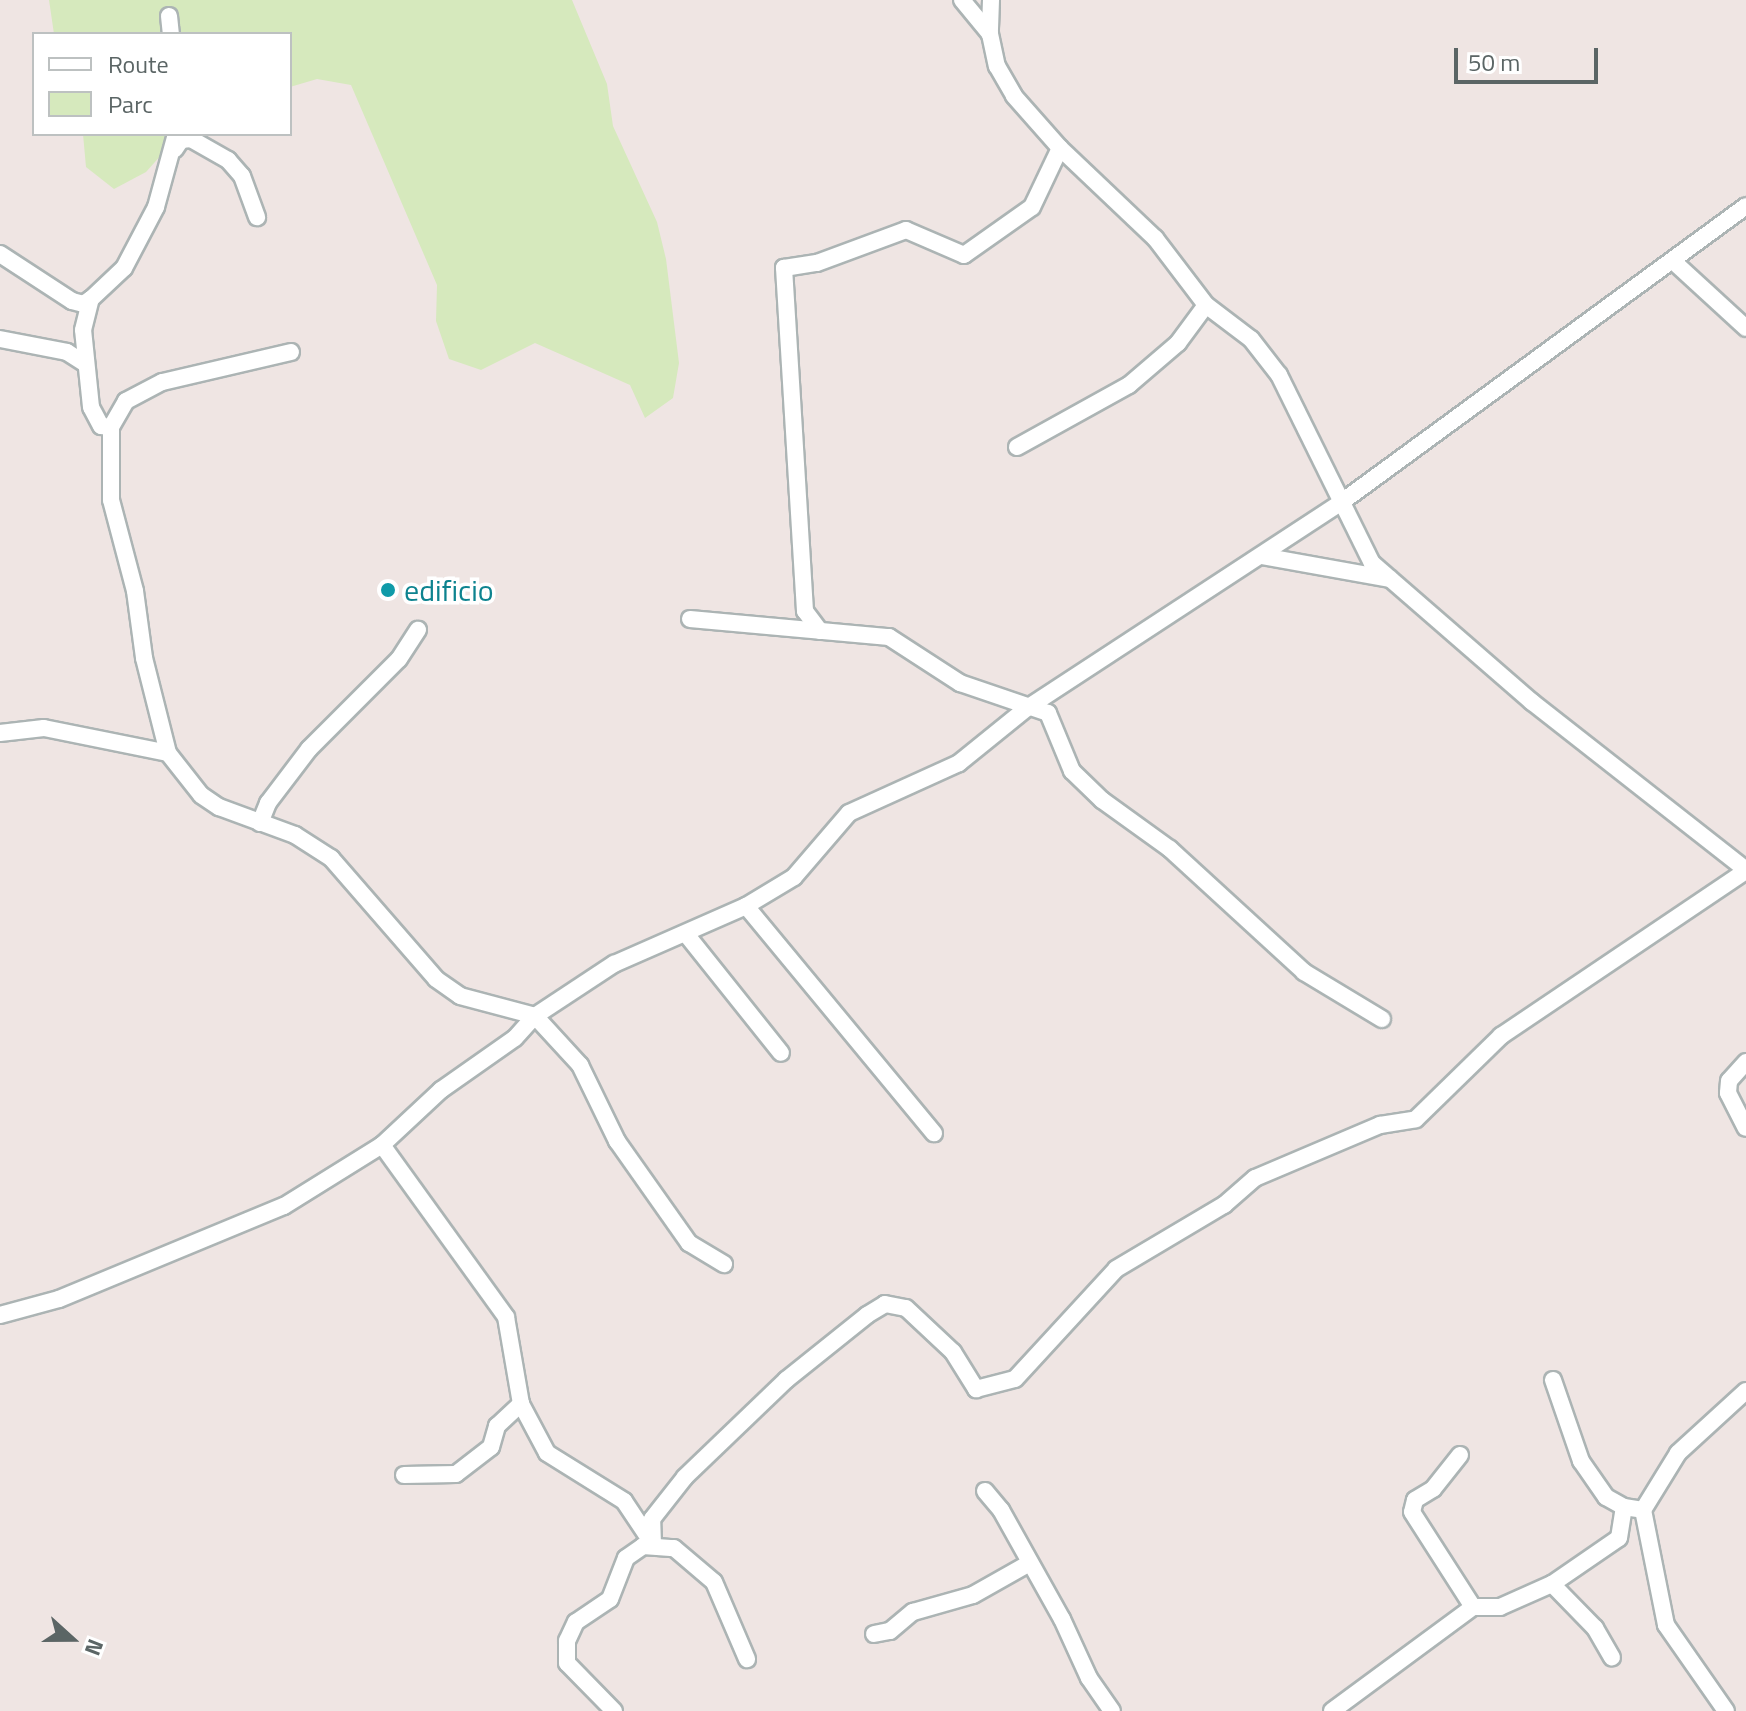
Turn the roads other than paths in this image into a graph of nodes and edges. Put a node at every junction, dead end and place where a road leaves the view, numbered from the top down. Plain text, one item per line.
1 (962, 0) edge
2 (991, 0) edge
3 (169, 16) dead end
4 (171, 32) edge
5 (990, 34) junction
6 (176, 141) edge
7 (1060, 148) junction
8 (1746, 206) edge
9 (257, 217) dead end
10 (0, 254) edge
11 (1673, 261) junction
12 (91, 299) junction
13 (1206, 305) junction
14 (1746, 328) edge
15 (0, 339) edge
16 (291, 352) dead end
17 (84, 363) junction
18 (111, 427) junction
19 (1017, 447) dead end
20 (1343, 501) junction
21 (1262, 556) junction
22 (1390, 579) junction
23 (690, 619) dead end
24 (418, 630) dead end
25 (820, 631) junction
26 (1027, 708) junction
27 (0, 733) edge
28 (168, 753) junction
29 (260, 823) junction
30 (1746, 871) edge
31 (746, 906) junction
32 (686, 934) junction
33 (535, 1016) junction
34 (1382, 1019) dead end
35 (781, 1053) dead end
36 (1746, 1062) edge
37 (1746, 1128) edge
38 (934, 1133) dead end
39 (382, 1145) junction
40 (724, 1264) dead end
41 (0, 1315) edge
42 (1553, 1380) dead end
43 (1746, 1391) edge
44 (521, 1404) junction
45 (1460, 1455) dead end
46 (404, 1475) dead end
47 (985, 1491) dead end
48 (1624, 1507) junction
49 (1643, 1510) junction
50 (653, 1544) junction
51 (1028, 1564) junction
52 (1552, 1584) junction
53 (1473, 1607) junction
54 (874, 1634) dead end
55 (1612, 1657) dead end
56 (747, 1659) dead end
57 (614, 1711) edge
58 (1112, 1711) edge
59 (1332, 1711) edge
60 (1726, 1711) edge

1 - 5 street
2 - 5 street
3 - 4 street
5 - 7 street
6 - 9 street
6 - 12 street
7 - 13 street
7 - 25 street
8 - 11 street
10 - 12 street
11 - 14 street
11 - 20 street
12 - 17 street
13 - 19 street
13 - 20 street
15 - 17 street
16 - 18 street
17 - 18 street
18 - 28 street
20 - 21 street
20 - 22 street
21 - 22 street
21 - 26 street
22 - 30 street
23 - 25 street
24 - 29 street
25 - 26 street
26 - 31 street
26 - 34 street
27 - 28 street
28 - 29 street
29 - 33 street
30 - 50 street
31 - 32 street
31 - 38 street
32 - 33 street
32 - 35 street
33 - 39 street
33 - 40 street
36 - 37 street
39 - 41 street
39 - 44 street
42 - 48 street
43 - 49 street
44 - 46 street
44 - 50 street
45 - 53 street
47 - 51 street
48 - 49 street
48 - 52 street
49 - 60 street
50 - 56 street
50 - 57 street
51 - 54 street
51 - 58 street
52 - 53 street
52 - 55 street
53 - 59 street

